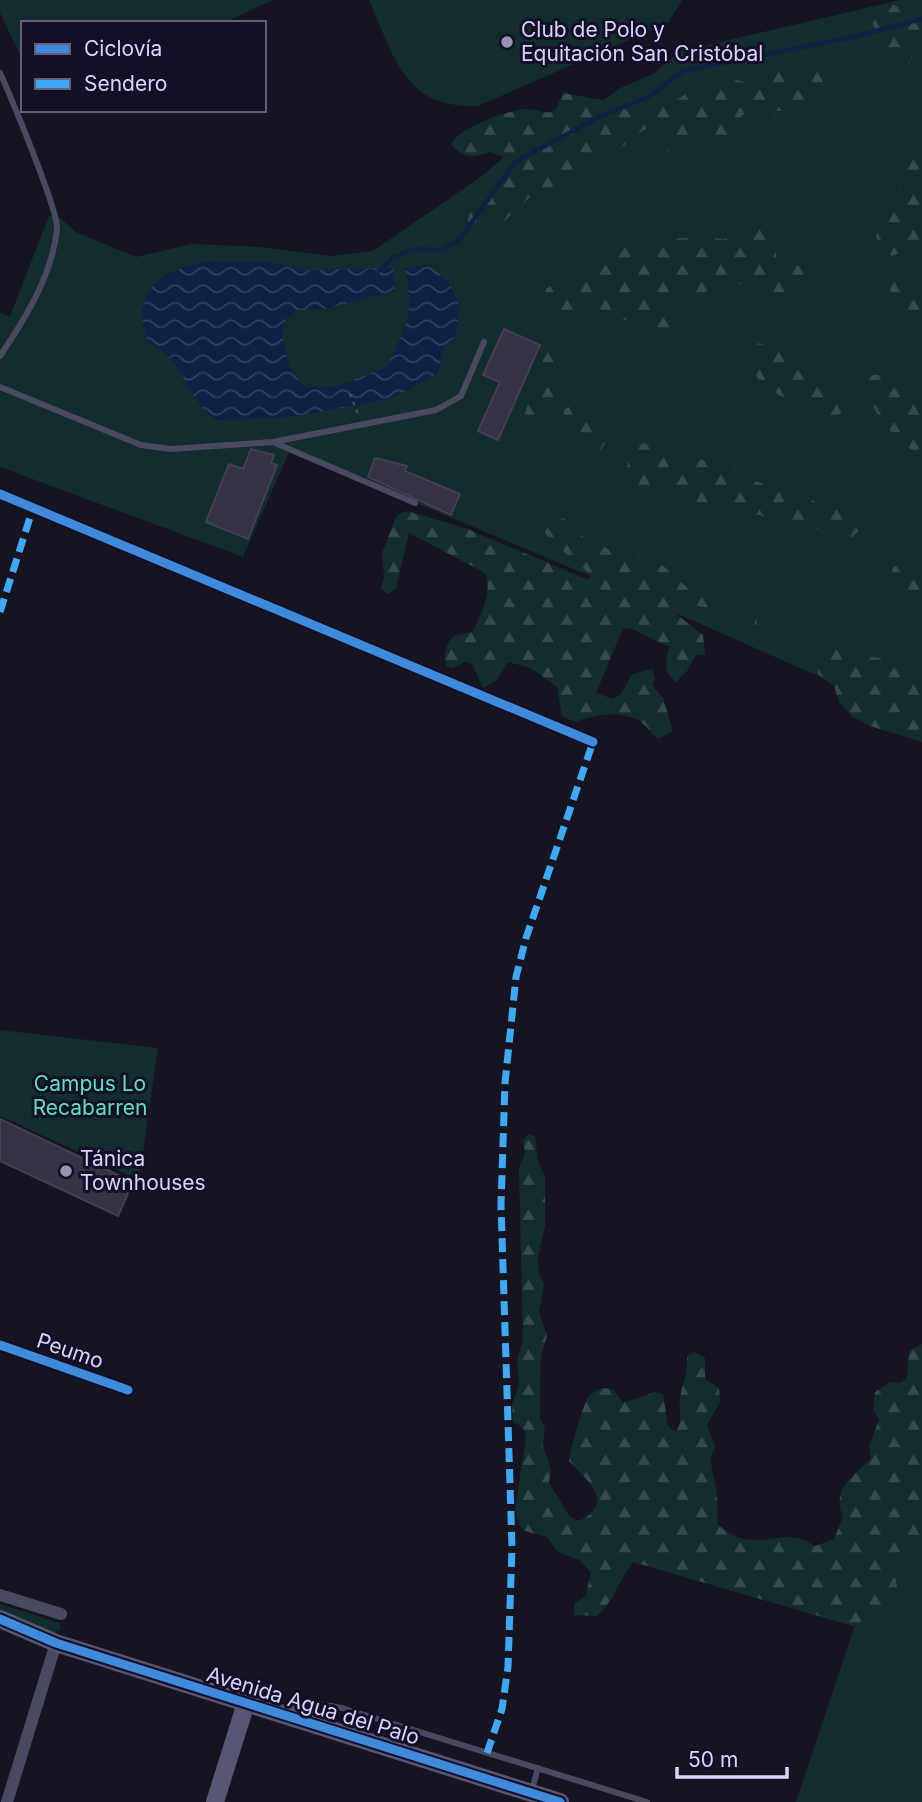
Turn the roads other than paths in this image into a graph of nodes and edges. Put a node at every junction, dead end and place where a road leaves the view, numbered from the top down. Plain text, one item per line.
1 (0, 73) edge
2 (484, 342) dead end
3 (0, 356) edge
4 (0, 387) edge
5 (273, 442) junction
6 (0, 494) edge
7 (415, 503) dead end
8 (593, 742) dead end
9 (0, 1345) edge
10 (128, 1390) dead end
11 (0, 1595) edge
12 (61, 1614) dead end
13 (0, 1619) edge
14 (0, 1629) edge
15 (56, 1643) junction
16 (246, 1703) junction
17 (269, 1710) junction
18 (538, 1768) junction
19 (531, 1793) junction
20 (7, 1802) edge
21 (215, 1802) edge
22 (560, 1802) edge
23 (647, 1802) edge

1 - 3 lane
2 - 5 lane
4 - 5 lane
5 - 7 lane
6 - 8 street
9 - 10 street, Peumo
11 - 12 street
13 - 15 street, Avenida Agua del Palo
14 - 15 street, Avenida Agua del Palo
15 - 16 street, Avenida Agua del Palo
15 - 20 street
16 - 17 street, Avenida Agua del Palo
16 - 21 street
17 - 18 lane
17 - 19 street, Avenida Agua del Palo
18 - 19 lane
18 - 23 lane
19 - 22 street, Avenida Agua del Palo

